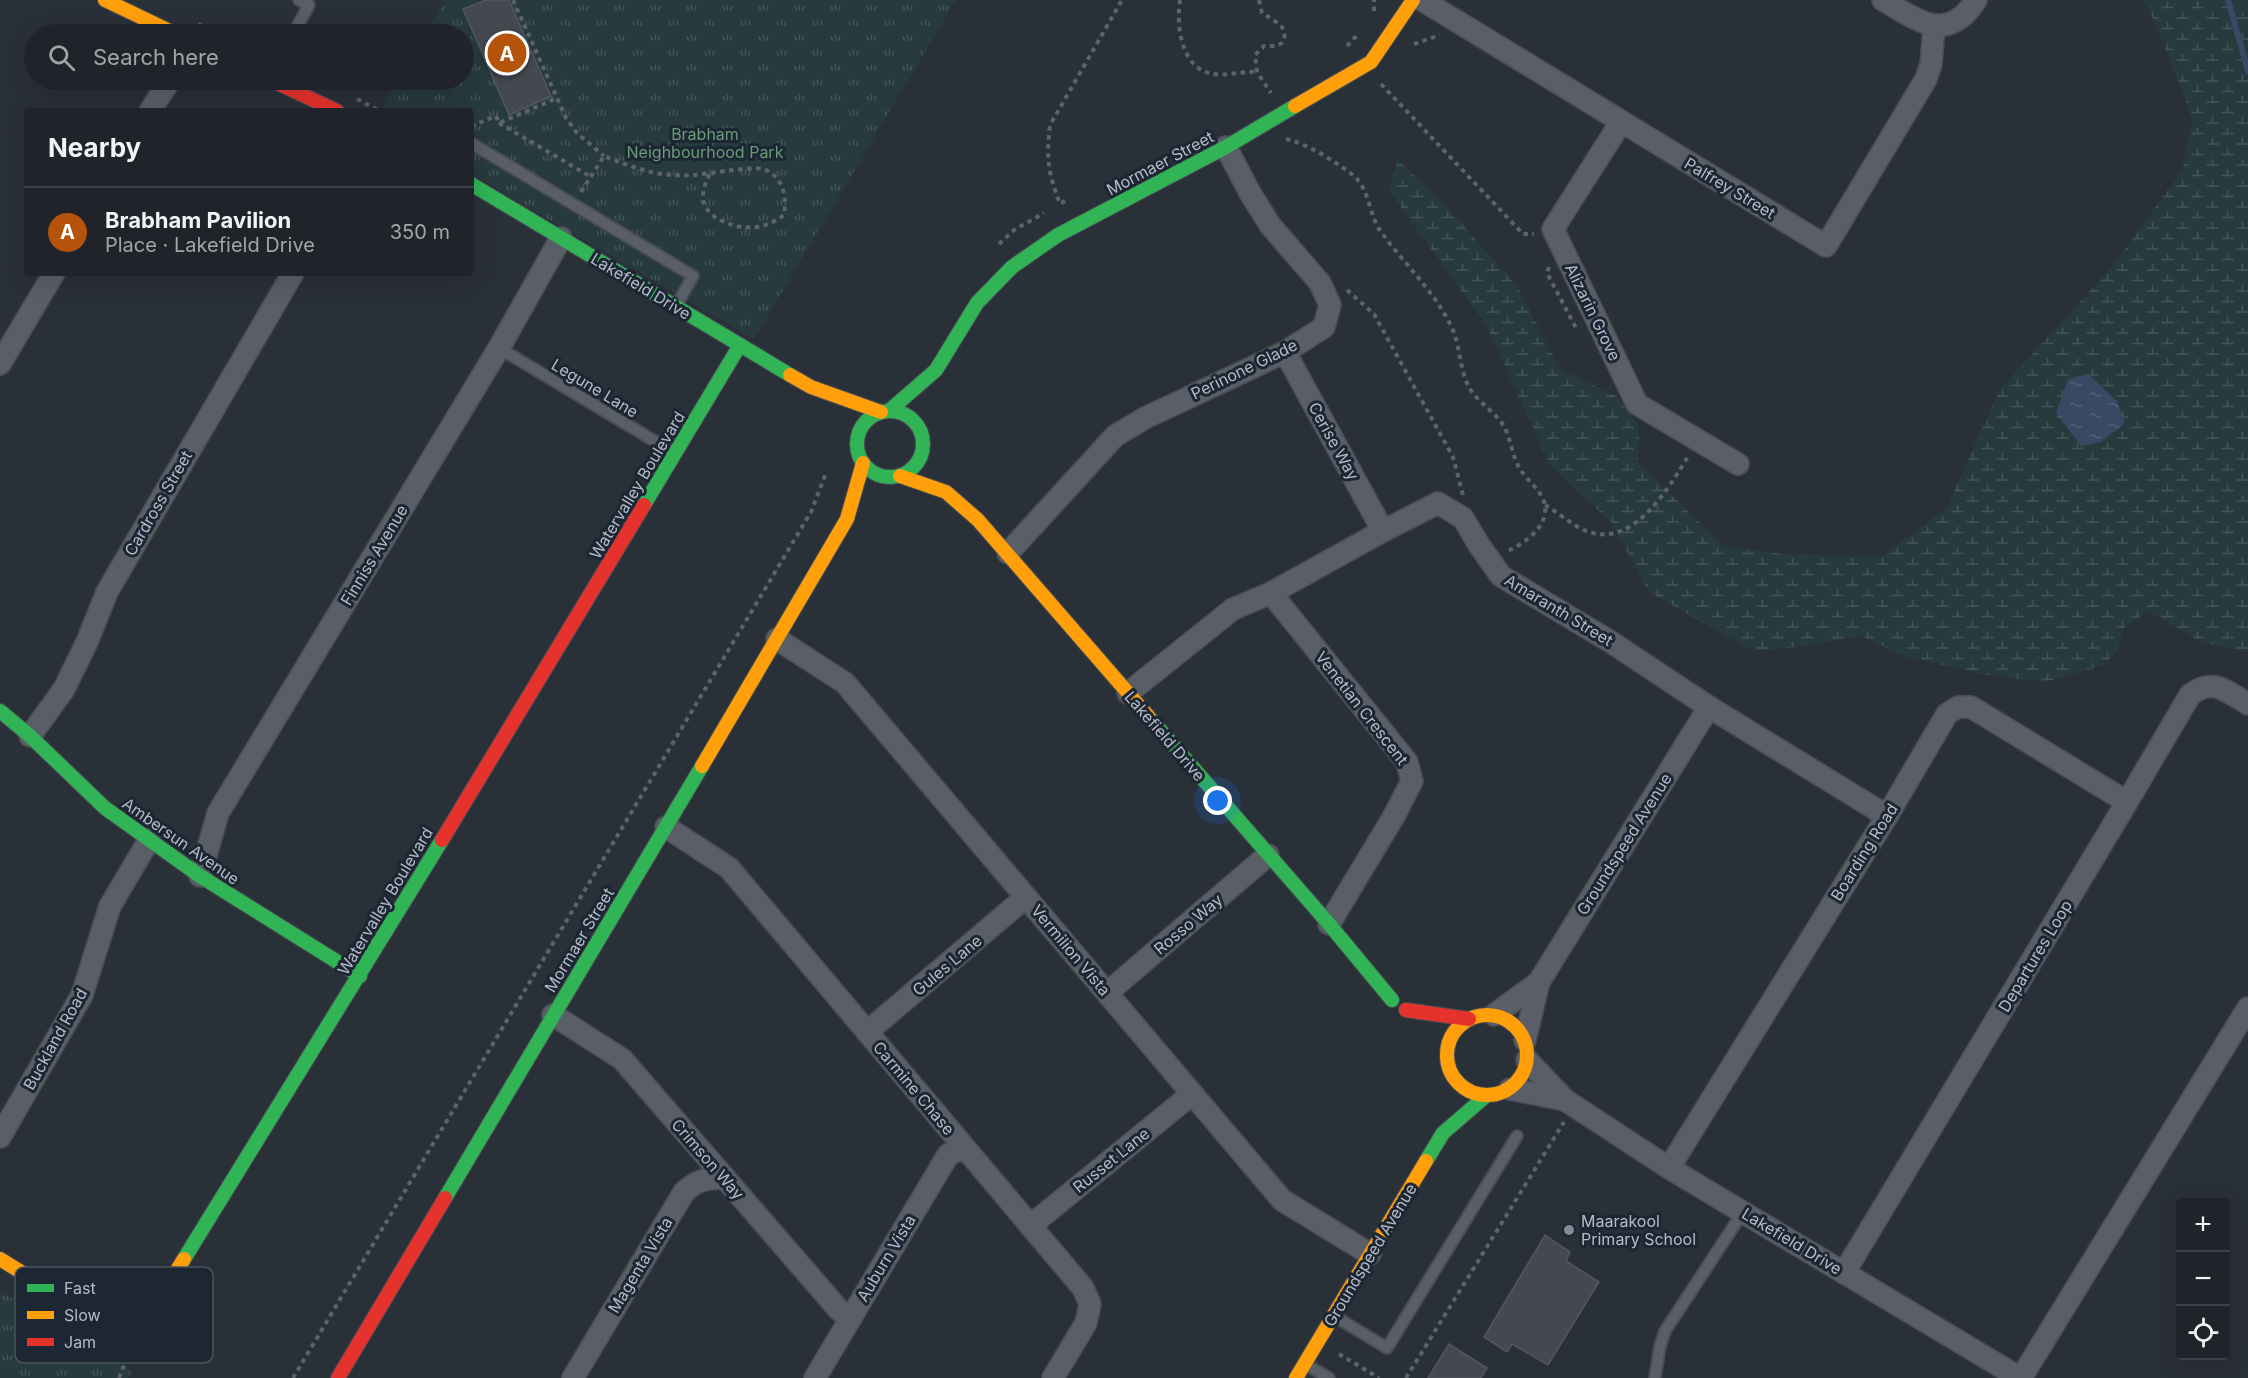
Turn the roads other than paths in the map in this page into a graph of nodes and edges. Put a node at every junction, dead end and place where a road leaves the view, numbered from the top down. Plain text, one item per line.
1 (105, 0) edge
2 (299, 0) edge
3 (1413, 0) edge
4 (1422, 0) edge
5 (1883, 0) edge
6 (1976, 0) edge
7 (155, 24) edge
8 (299, 24) edge
9 (1934, 27) junction
10 (164, 90) edge
11 (292, 90) edge
12 (152, 108) edge
13 (331, 108) edge
14 (1621, 122) junction
15 (474, 145) edge
16 (1226, 147) junction
17 (474, 186) edge
18 (561, 238) junction
19 (52, 276) edge
20 (291, 276) edge
21 (675, 306) junction
22 (740, 345) junction
23 (499, 348) junction
24 (1285, 352) junction
25 (0, 364) edge
26 (936, 370) junction
27 (811, 387) junction
28 (931, 390) dead end
29 (826, 404) dead end
30 (926, 410) dead end
31 (885, 411) junction
32 (921, 430) junction
33 (923, 449) junction
34 (676, 454) junction
35 (863, 463) junction
36 (1738, 464) dead end
37 (896, 477) junction
38 (946, 492) junction
39 (847, 519) junction
40 (1383, 531) junction
41 (1008, 553) junction
42 (1271, 593) junction
43 (777, 639) junction
44 (1128, 693) junction
45 (2248, 704) edge
46 (1710, 707) junction
47 (0, 711) edge
48 (30, 736) junction
49 (2127, 802) junction
50 (1887, 816) junction
51 (666, 827) junction
52 (149, 840) junction
53 (1268, 855) junction
54 (200, 876) junction
55 (1026, 897) junction
56 (1329, 924) junction
57 (360, 976) junction
58 (1539, 982) junction
59 (1107, 993) junction
60 (1399, 1005) junction
61 (2248, 1008) edge
62 (1494, 1015) junction
63 (553, 1016) junction
64 (1469, 1019) junction
65 (1423, 1026) dead end
66 (867, 1032) junction
67 (1526, 1050) junction
68 (1452, 1074) junction
69 (1510, 1089) junction
70 (1192, 1094) junction
71 (1487, 1095) junction
72 (1570, 1103) junction
73 (1443, 1133) junction
74 (1517, 1136) dead end
75 (0, 1137) edge
76 (966, 1150) junction
77 (1669, 1168) junction
78 (725, 1178) junction
79 (1743, 1212) junction
80 (1030, 1226) junction
81 (1370, 1254) junction
82 (0, 1259) edge
83 (179, 1267) edge
84 (15, 1268) edge
85 (1844, 1273) junction
86 (1334, 1316) junction
87 (851, 1318) junction
88 (1305, 1364) junction
89 (338, 1378) edge
90 (573, 1378) edge
91 (815, 1378) edge
92 (1053, 1378) edge
93 (1296, 1378) edge
94 (1329, 1378) edge
95 (1655, 1378) edge
96 (2021, 1378) edge

1 - 7 street
2 - 8 lane
3 - 16 street, Mormaer Street
4 - 14 street, Palfrey Street
5 - 9 street
6 - 9 street
9 - 14 street, Palfrey Street
10 - 12 street
11 - 13 street
14 - 36 street, Alizarin Grove
15 - 21 lane
16 - 24 street, Perinone Glade
16 - 26 street, Mormaer Street
17 - 18 street, Lakefield Drive
18 - 21 street, Lakefield Drive
18 - 23 street, Finniss Avenue
19 - 25 street
20 - 48 street, Cardross Street
21 - 22 street, Lakefield Drive
22 - 27 street, Lakefield Drive
22 - 34 street, Watervalley Boulevard
23 - 34 lane, Legune Lane
23 - 54 street, Finniss Avenue
24 - 40 street, Cerise Way
24 - 41 street, Perinone Glade
26 - 28 street, Mormaer Street
26 - 31 street, Mormaer Street
27 - 29 street, Lakefield Drive
27 - 31 street, Lakefield Drive
30 - 32 street
31 - 32 street
31 - 35 street
32 - 33 street
33 - 37 street
33 - 38 street, Lakefield Drive
34 - 57 street, Watervalley Boulevard
35 - 37 street
35 - 39 street, Mormaer Street
37 - 38 street, Lakefield Drive
37 - 39 street, Mormaer Street
38 - 41 street, Lakefield Drive
39 - 43 street, Mormaer Street
40 - 42 street, Amaranth Street
40 - 46 street, Amaranth Street
41 - 44 street, Lakefield Drive
42 - 44 street, Amaranth Street
42 - 56 street, Venetian Crescent
43 - 51 street, Mormaer Street
43 - 55 street, Vermilion Vista
44 - 53 street, Lakefield Drive
45 - 49 street, Departures Loop
46 - 50 street, Amaranth Street
46 - 58 street, Groundspeed Avenue
47 - 48 street, Ambersun Avenue
48 - 52 street, Ambersun Avenue
49 - 50 street, Boarding Road
49 - 85 street, Departures Loop
50 - 77 street, Boarding Road
51 - 63 street, Mormaer Street
51 - 66 street, Carmine Chase
52 - 54 street, Ambersun Avenue
52 - 75 street, Buckland Road
53 - 56 street, Lakefield Drive
53 - 59 street, Rosso Way
54 - 57 street, Ambersun Avenue
55 - 59 street, Vermilion Vista
55 - 66 street, Gules Lane
56 - 60 street, Lakefield Drive
57 - 83 street, Watervalley Boulevard
58 - 62 street, Groundspeed Avenue
58 - 67 street, Groundspeed Avenue
59 - 70 street, Vermilion Vista
60 - 64 street
60 - 65 street, Lakefield Drive
61 - 96 street
62 - 64 street
62 - 67 street
63 - 78 street, Crimson Way
63 - 89 street, Mormaer Street
64 - 68 street
66 - 76 street, Carmine Chase
67 - 69 street
67 - 72 street, Lakefield Drive
68 - 71 street
68 - 73 street, Groundspeed Avenue
69 - 71 street
69 - 72 street, Lakefield Drive
70 - 80 street, Russet Lane
70 - 81 street, Vermilion Vista
71 - 73 street, Groundspeed Avenue
72 - 77 street, Lakefield Drive
73 - 81 street, Groundspeed Avenue
74 - 86 lane
76 - 80 street, Carmine Chase
76 - 87 street, Auburn Vista
77 - 79 street, Lakefield Drive
78 - 87 street, Crimson Way
78 - 90 street, Magenta Vista
79 - 85 street, Lakefield Drive
79 - 95 lane
80 - 92 street, Carmine Chase
81 - 86 street, Groundspeed Avenue
82 - 84 street, Watervalley Boulevard
85 - 96 street, Lakefield Drive
86 - 88 street, Groundspeed Avenue
87 - 91 street, Auburn Vista
88 - 93 street, Groundspeed Avenue
88 - 94 lane

